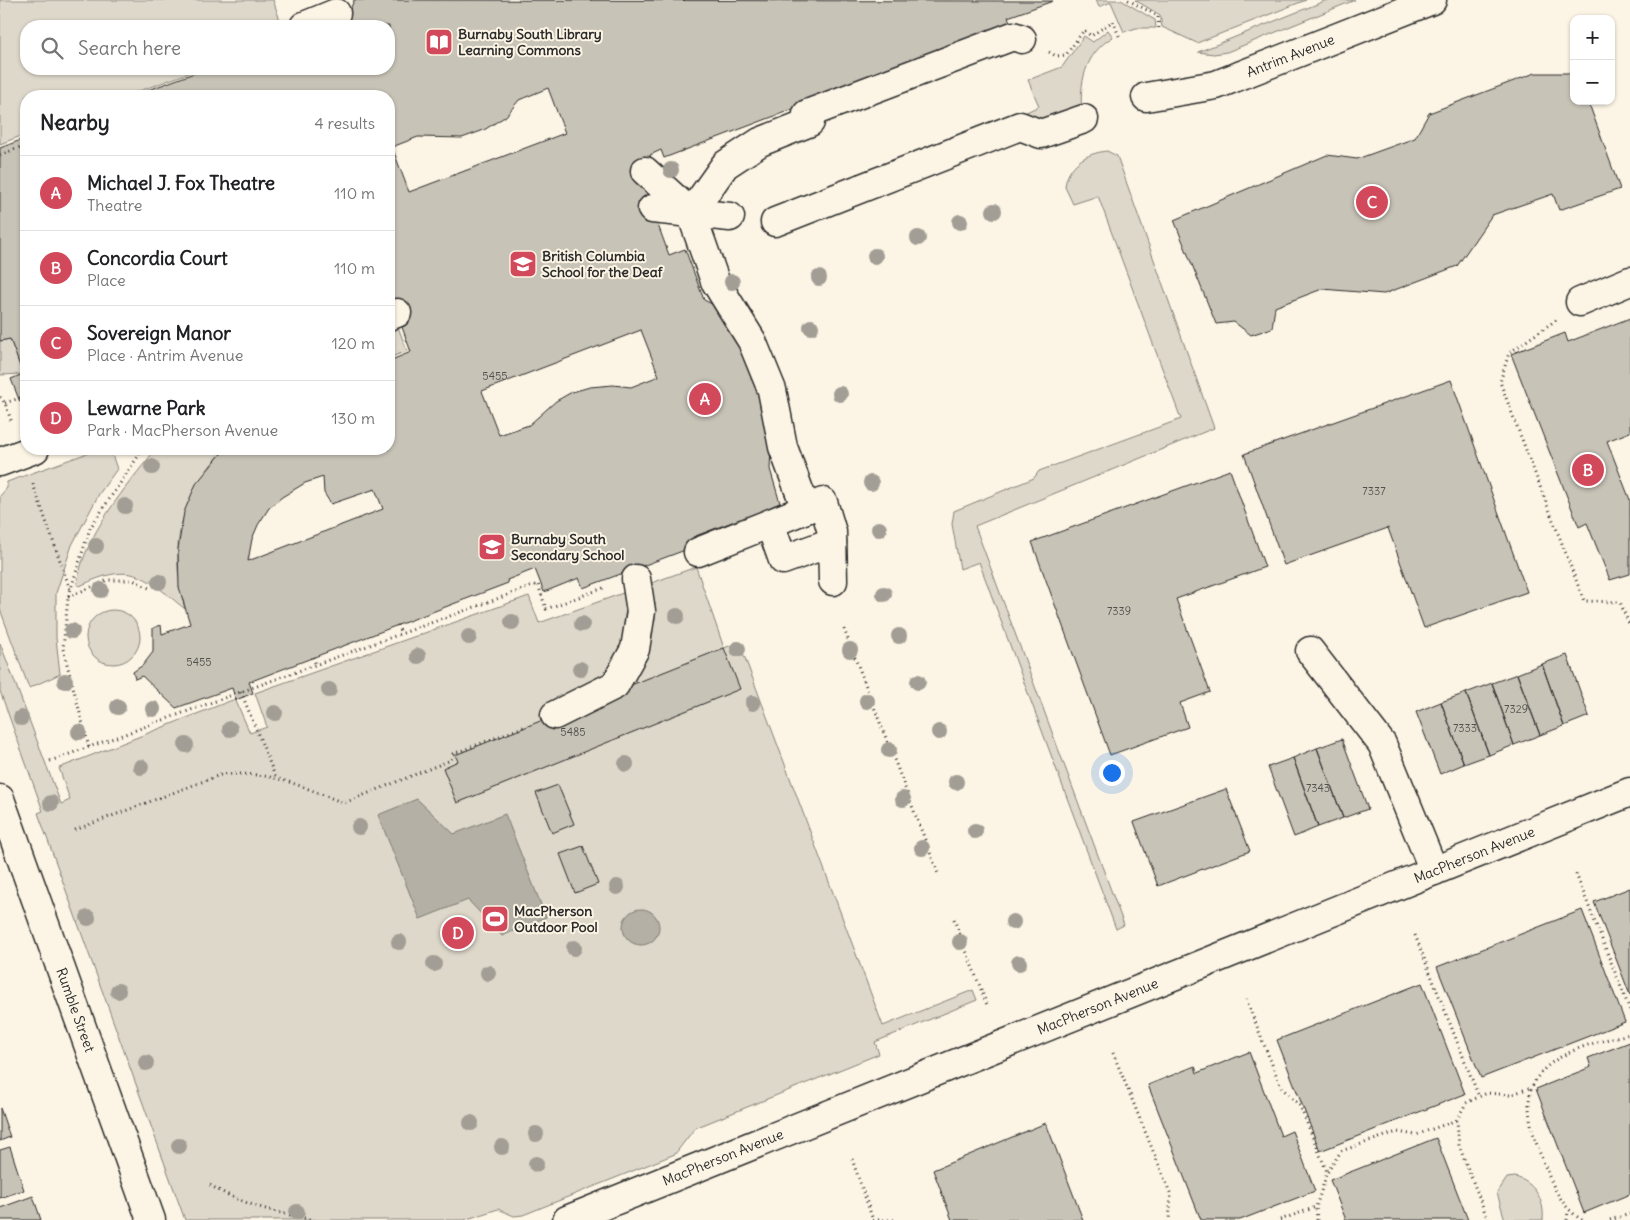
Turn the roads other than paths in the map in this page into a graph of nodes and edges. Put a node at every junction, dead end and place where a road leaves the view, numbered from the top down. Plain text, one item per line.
1 (1432, 0) edge
2 (1022, 38) dead end
3 (1146, 96) dead end
4 (1084, 119) dead end
5 (645, 171) dead end
6 (652, 209) dead end
7 (691, 214) junction
8 (730, 217) dead end
9 (775, 222) dead end
10 (1630, 281) edge
11 (1580, 302) road end
12 (806, 510) junction
13 (773, 517) junction
14 (832, 542) junction
15 (698, 552) dead end
16 (636, 579) dead end
17 (832, 581) dead end
18 (1310, 651) dead end
19 (554, 715) road end
20 (1630, 792) edge
21 (0, 799) edge
22 (1434, 871) junction
23 (616, 1211) edge
24 (148, 1218) edge
25 (567, 1220) edge

1 - 3 street, Antrim Avenue
2 - 7 street
4 - 9 street
5 - 7 street
6 - 7 street
7 - 8 street
7 - 12 street
10 - 11 street
12 - 13 street
12 - 14 street
13 - 14 street
13 - 15 street
14 - 17 street
16 - 19 street
18 - 22 street
20 - 22 street, MacPherson Avenue
21 - 24 street, Rumble Street
22 - 23 street, MacPherson Avenue
23 - 25 street, MacPherson Avenue

